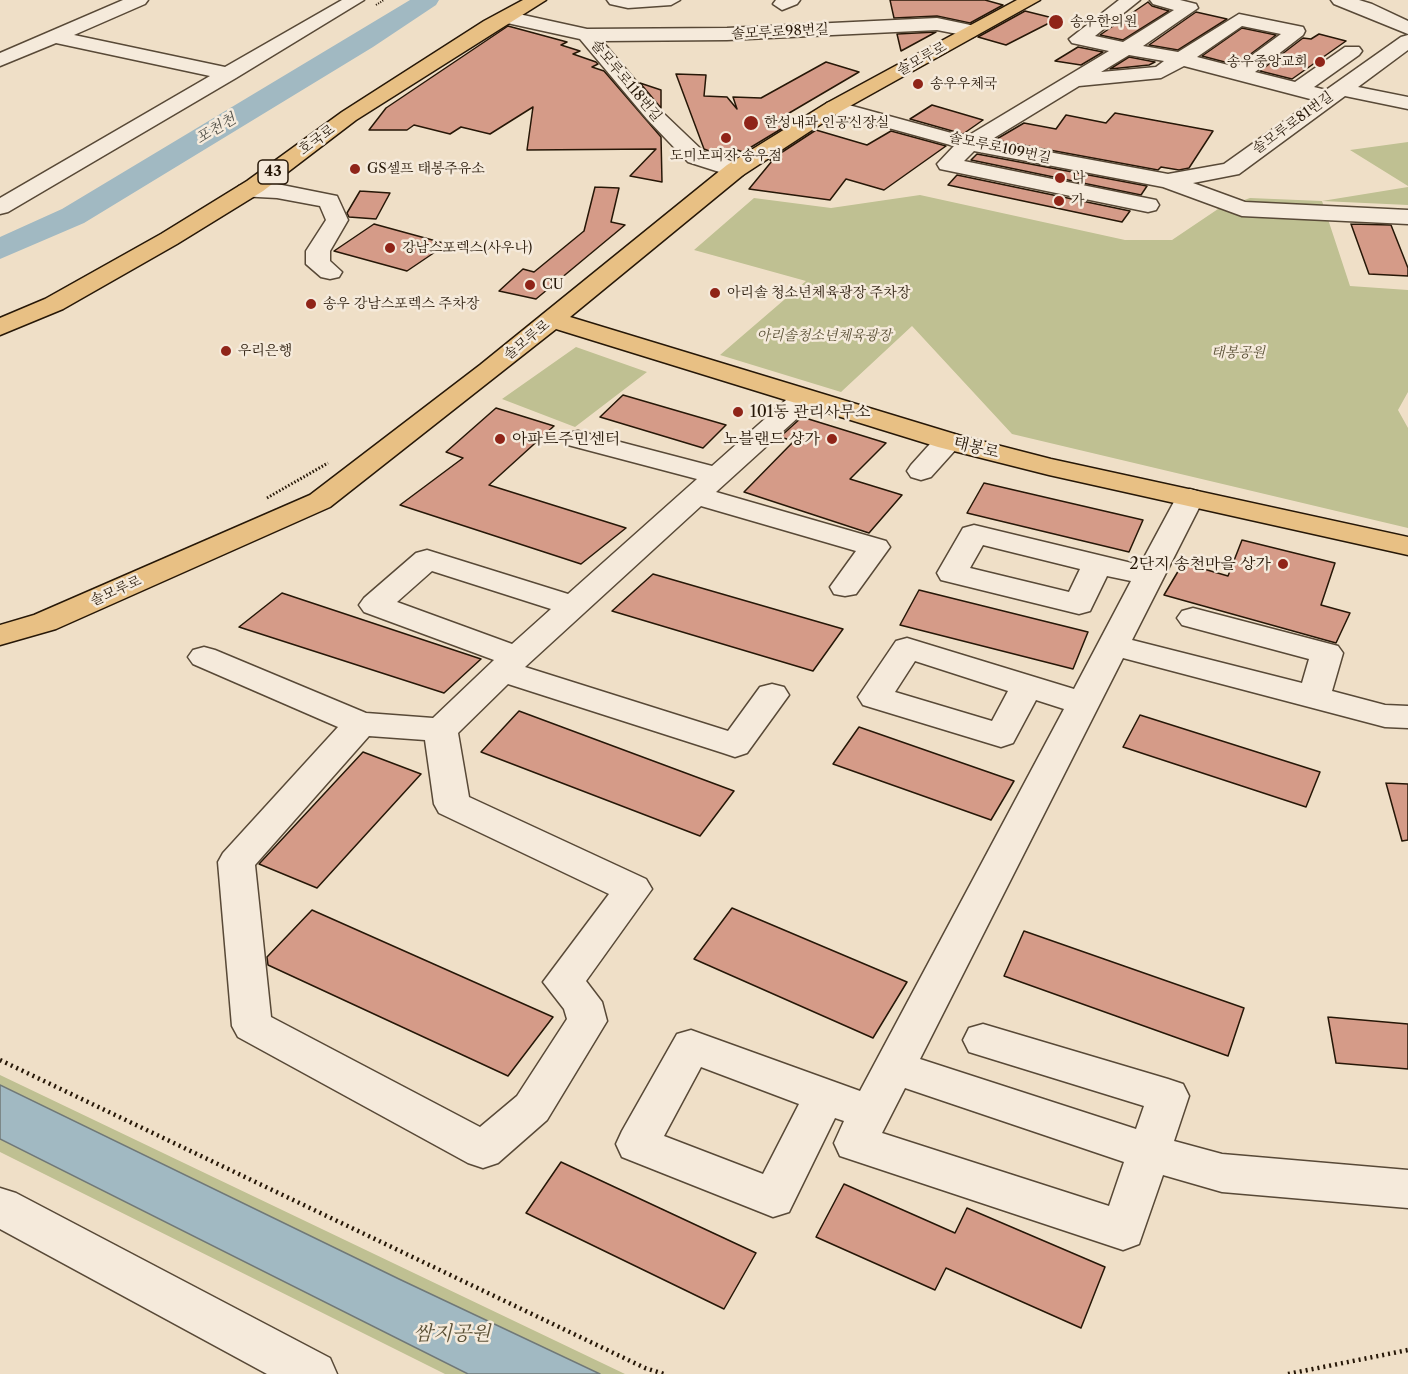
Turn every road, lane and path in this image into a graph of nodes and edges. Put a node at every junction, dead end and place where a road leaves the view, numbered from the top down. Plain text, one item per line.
1 (139, 0) edge
2 (354, 0) edge
3 (537, 0) edge
4 (616, 0) edge
5 (671, 0) edge
6 (1031, 0) edge
7 (1131, 0) edge
8 (1159, 0) edge
9 (1340, 0) edge
10 (501, 9) edge
11 (1408, 28) edge
12 (973, 31) junction
13 (587, 35) junction
14 (51, 36) junction
15 (1408, 41) edge
16 (1129, 47) junction
17 (1352, 51) dead end
18 (1181, 59) junction
19 (0, 60) edge
20 (229, 74) junction
21 (1240, 74) junction
22 (1074, 81) junction
23 (1408, 83) edge
24 (1298, 88) junction
25 (1333, 93) junction
26 (1387, 100) junction
27 (1408, 103) edge
28 (834, 107) junction
29 (969, 144) junction
30 (264, 153) dead end
31 (735, 170) junction
32 (1168, 181) junction
33 (216, 185) dead end
34 (247, 191) junction
35 (1148, 206) dead end
36 (0, 207) edge
37 (1408, 218) edge
38 (330, 272) dead end
39 (0, 309) edge
40 (552, 320) junction
41 (0, 327) edge
42 (804, 398) junction
43 (578, 439) dead end
44 (948, 441) junction
45 (336, 458) dead end
46 (921, 471) dead end
47 (707, 486) junction
48 (1190, 498) junction
49 (258, 502) dead end
50 (1408, 546) edge
51 (1097, 564) dead end
52 (1148, 576) junction
53 (845, 587) dead end
54 (574, 606) junction
55 (1193, 618) dead end
56 (0, 635) edge
57 (1112, 645) junction
58 (204, 657) dead end
59 (509, 664) junction
60 (1027, 686) dead end
61 (772, 695) dead end
62 (1314, 697) junction
63 (1082, 703) junction
64 (1408, 717) edge
65 (361, 723) junction
66 (441, 730) junction
67 (983, 1040) dead end
68 (0, 1060) edge
69 (894, 1067) junction
70 (825, 1096) dead end
71 (870, 1113) junction
72 (1149, 1152) junction
73 (1408, 1189) edge
74 (0, 1208) edge
75 (1408, 1350) edge
76 (313, 1374) edge
77 (664, 1374) edge
78 (1288, 1374) edge

1 - 14 street
2 - 20 street
3 - 10 main road, 호국로 / 43
4 - 5 street
6 - 12 main road, 솔모루로
7 - 16 street
8 - 16 street
9 - 11 street
10 - 13 street, 솔모루로118번길
10 - 30 main road, 호국로 / 43
10 - 34 main road, 호국로 / 43
12 - 13 street, 솔모루로98번길
12 - 28 main road, 솔모루로
13 - 31 street, 솔모루로118번길
14 - 19 street
14 - 20 street
15 - 25 street, 솔모루로81번길
16 - 18 street
16 - 22 street
17 - 24 street
18 - 21 street
18 - 21 street
18 - 22 street
20 - 36 street
21 - 24 street
22 - 29 street
23 - 26 street
24 - 25 street
25 - 26 street
25 - 32 street, 솔모루로81번길
26 - 27 street
28 - 29 street, 솔모루로109번길
28 - 31 main road, 솔모루로
29 - 32 street, 솔모루로109번길
29 - 35 street
31 - 40 main road, 솔모루로
32 - 37 street
33 - 39 main road
34 - 38 street
34 - 41 main road, 호국로 / 43
40 - 42 main road, 태봉로
40 - 56 main road, 솔모루로
42 - 44 main road, 태봉로
42 - 47 street
43 - 47 street
44 - 46 street
44 - 48 main road, 태봉로
45 - 49 path
47 - 53 street
47 - 54 street
48 - 50 main road, 태봉로
48 - 52 street
51 - 52 street
52 - 57 street
54 - 59 street
54 - 59 street
55 - 62 street
57 - 62 street
57 - 63 street
58 - 65 street
59 - 61 street
59 - 66 street
60 - 63 street
62 - 64 street
63 - 69 street
65 - 66 street
65 - 66 street
67 - 72 street
68 - 77 path
69 - 71 street
69 - 72 street
70 - 71 street
71 - 72 street
72 - 73 street
74 - 76 street
75 - 78 path

